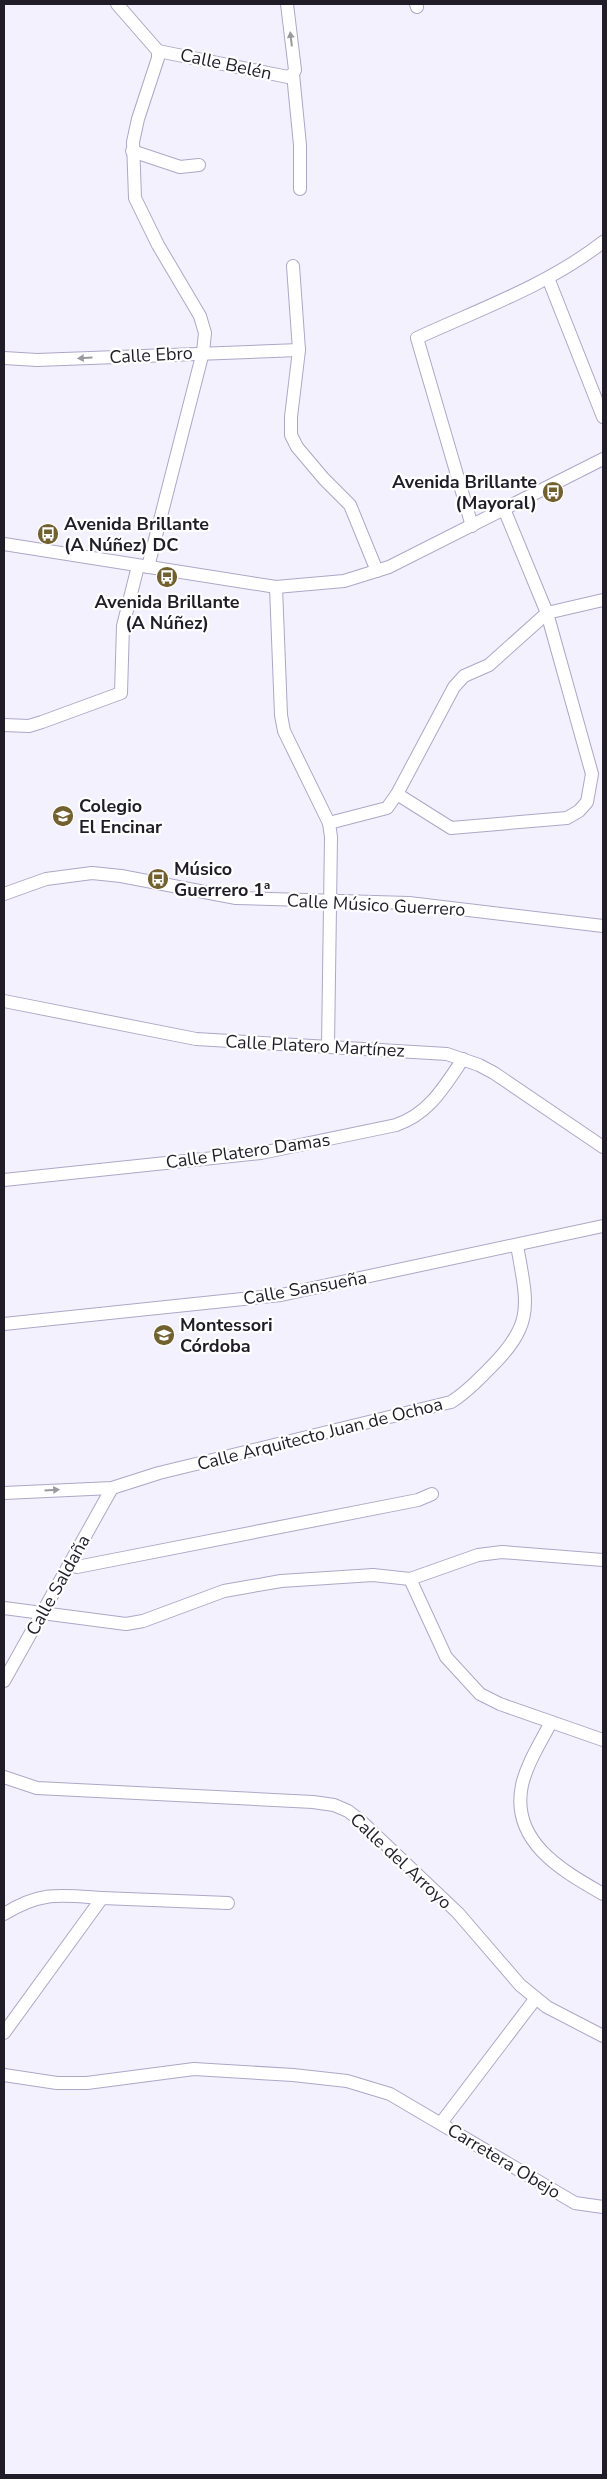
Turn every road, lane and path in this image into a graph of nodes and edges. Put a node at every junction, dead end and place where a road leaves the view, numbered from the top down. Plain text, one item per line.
1 (117, 4) edge
2 (287, 4) edge
3 (158, 51) junction
4 (293, 74) junction
5 (132, 151) junction
6 (199, 165) dead end
7 (300, 190) dead end
8 (603, 242) edge
9 (293, 266) dead end
10 (548, 278) junction
11 (299, 350) junction
12 (203, 352) junction
13 (4, 358) edge
14 (603, 417) edge
15 (603, 459) edge
16 (504, 509) junction
17 (472, 526) junction
18 (4, 544) edge
19 (143, 566) junction
20 (376, 571) junction
21 (276, 587) junction
22 (603, 600) edge
23 (547, 613) junction
24 (4, 725) edge
25 (397, 794) junction
26 (328, 823) junction
27 (4, 894) edge
28 (330, 901) junction
29 (603, 926) edge
30 (4, 1001) edge
31 (328, 1046) junction
32 (462, 1059) junction
33 (603, 1147) edge
34 (4, 1180) edge
35 (603, 1226) edge
36 (517, 1245) junction
37 (4, 1324) edge
38 (112, 1488) junction
39 (4, 1493) edge
40 (432, 1494) dead end
41 (603, 1560) edge
42 (70, 1565) junction
43 (410, 1579) junction
44 (4, 1608) edge
45 (42, 1613) junction
46 (4, 1681) edge
47 (551, 1722) junction
48 (603, 1740) edge
49 (4, 1777) edge
50 (603, 1894) edge
51 (102, 1898) junction
52 (228, 1903) dead end
53 (4, 1914) edge
54 (536, 1998) junction
55 (4, 2033) edge
56 (603, 2036) edge
57 (4, 2075) edge
58 (441, 2123) junction
59 (603, 2207) edge

1 - 3 street
4 -> 2 street
3 - 4 street, Calle Belén
3 - 5 street
4 - 7 street
5 - 6 street
5 - 12 street
8 - 10 street
9 - 11 street
10 - 14 street
10 - 17 street
11 - 12 street, Calle Ebro
11 - 20 street
12 -> 13 street, Calle Ebro
12 - 19 street
15 - 16 street
16 - 17 street
16 - 23 street
17 - 20 street
18 - 19 street
19 - 21 street
19 - 24 street
20 - 21 street
21 - 26 street
22 - 23 street
23 - 25 street
23 - 25 street
25 - 26 street
26 - 28 street
27 - 28 street, Calle Músico Guerrero
28 - 29 street, Calle Músico Guerrero
28 - 31 street
30 - 31 street, Calle Platero Martínez
31 - 32 street, Calle Platero Martínez
32 - 33 street, Calle Platero Martínez
32 - 34 street, Calle Platero Damas
35 - 36 street, Calle Sansueña
36 - 37 street, Calle Sansueña
36 - 38 street, Calle Arquitecto Juan de Ochoa
39 -> 38 street, Calle Arquitecto Juan de Ochoa
38 - 42 street, Calle Saldaña
40 - 42 street
41 - 43 street
42 - 45 street, Calle Saldaña
43 - 45 street
43 - 47 street
44 - 45 street
45 - 46 street, Calle Saldaña
47 - 48 street
47 - 50 street
49 - 54 street, Calle del Arroyo
51 - 52 street
51 - 53 street
51 - 55 street
54 - 56 street, Calle del Arroyo
54 - 58 street, Carretera Obejo
57 - 58 street
58 - 59 street, Carretera Obejo

